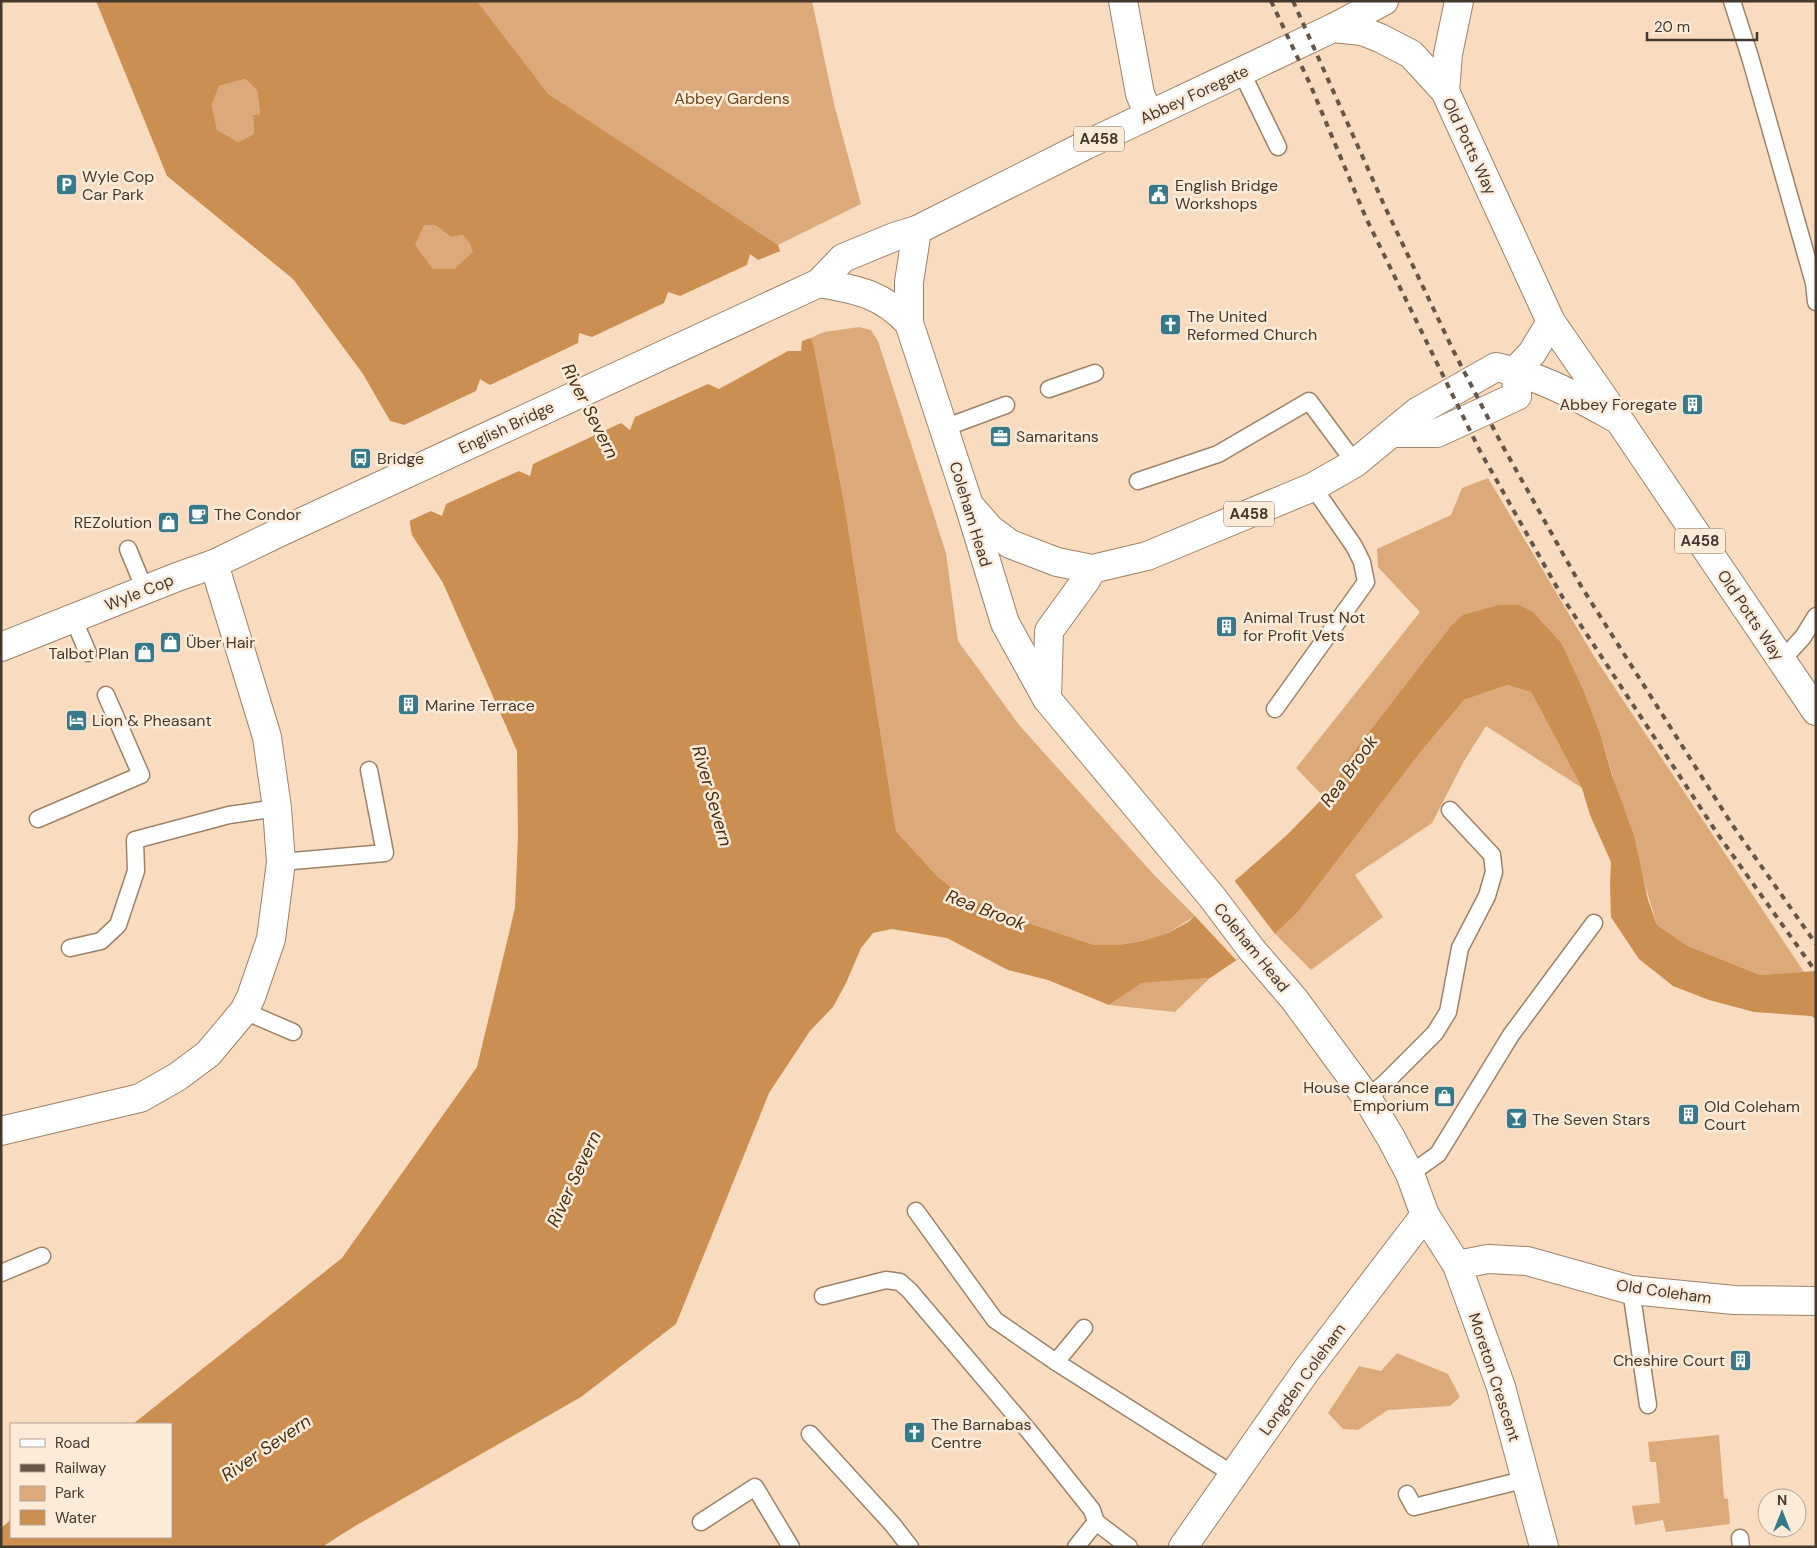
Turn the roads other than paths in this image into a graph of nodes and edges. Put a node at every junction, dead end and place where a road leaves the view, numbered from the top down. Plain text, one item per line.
1 (1123, 1) edge
2 (1384, 1) edge
3 (1459, 1) edge
4 (1732, 1) edge
5 (1333, 28) junction
6 (1241, 72) junction
7 (1445, 91) junction
8 (1149, 115) junction
9 (1278, 146) dead end
10 (917, 230) junction
11 (816, 284) junction
12 (1816, 302) edge
13 (1551, 322) junction
14 (909, 323) junction
15 (1516, 370) junction
16 (1094, 373) dead end
17 (1049, 389) dead end
18 (1006, 405) dead end
19 (1619, 420) junction
20 (944, 428) junction
21 (1355, 463) junction
22 (1138, 481) dead end
23 (1313, 487) junction
24 (969, 505) junction
25 (276, 534) joint
26 (128, 549) dead end
27 (214, 564) junction
28 (1092, 568) junction
29 (145, 590) junction
30 (1816, 616) edge
31 (73, 618) junction
32 (1, 647) edge
33 (88, 653) dead end
34 (1781, 662) junction
35 (106, 695) dead end
36 (1048, 699) junction
37 (1275, 710) dead end
38 (1816, 711) edge
39 (369, 770) dead end
40 (277, 808) junction
41 (1450, 810) dead end
42 (38, 819) dead end
43 (281, 862) junction
44 (1594, 923) dead end
45 (70, 948) dead end
46 (244, 1011) junction
47 (293, 1032) dead end
48 (1367, 1098) junction
49 (1, 1131) edge
50 (1410, 1174) junction
51 (916, 1211) dead end
52 (1424, 1215) junction
53 (42, 1256) dead end
54 (1457, 1265) junction
55 (1, 1273) edge
56 (1631, 1290) junction
57 (823, 1296) dead end
58 (1816, 1301) edge
59 (1084, 1328) dead end
60 (1056, 1362) junction
61 (1648, 1405) dead end
62 (810, 1434) dead end
63 (1234, 1475) junction
64 (1527, 1479) junction
65 (1407, 1494) dead end
66 (702, 1522) dead end
67 (1096, 1522) junction
68 (791, 1547) edge
69 (910, 1547) edge
70 (1076, 1547) edge
71 (1129, 1547) edge
72 (1183, 1547) edge
73 (1544, 1547) edge

1 - 8 street
2 - 5 street, Abbey Foregate
3 - 7 street
4 - 12 lane
5 - 6 street, Abbey Foregate / A458
5 - 7 street, Old Potts Way / A458
6 - 8 street, Abbey Foregate / A458
6 - 9 lane
7 - 13 street, Old Potts Way / A458
8 - 10 street, Abbey Foregate / A458
10 - 11 street, Abbey Foregate
10 - 14 street, Coleham Head / A458
11 - 14 street
11 - 25 street, English Bridge
13 - 15 street
13 - 19 street, Old Potts Way / A458
14 - 20 street, Coleham Head / A458
15 - 19 street, Old Potts Way / A458
15 - 21 street, A458
16 - 17 lane
18 - 20 lane
19 - 34 street, Old Potts Way / A458
20 - 24 street, Coleham Head / A458
21 - 22 lane
21 - 23 street, A458
23 - 28 street, A458
23 - 37 lane
24 - 28 street, A458
24 - 36 street, Coleham Head
25 - 27 street, Wyle Cop
26 - 29 lane
27 - 29 street, Wyle Cop
27 - 40 street
28 - 36 street
29 - 31 street, Wyle Cop
30 - 34 lane
31 - 32 street, Wyle Cop
31 - 33 lane
34 - 38 street, Old Potts Way / A458
35 - 42 lane
36 - 48 street, Coleham Head
39 - 43 lane
40 - 43 street
40 - 45 lane
41 - 48 lane
43 - 46 street
44 - 50 lane
46 - 47 lane
46 - 49 street
48 - 50 street, Coleham Head
50 - 52 street, Coleham Head
51 - 60 lane
52 - 54 street, Moreton Crescent
52 - 63 street, Longden Coleham
53 - 55 lane
54 - 56 street, Old Coleham
54 - 64 street, Moreton Crescent
56 - 58 street, Old Coleham
56 - 61 lane
57 - 67 lane
59 - 60 lane
60 - 63 lane
62 - 69 lane
63 - 72 street, Longden Coleham
64 - 65 lane
64 - 73 street, Moreton Crescent
66 - 68 lane
67 - 70 lane
67 - 71 lane

